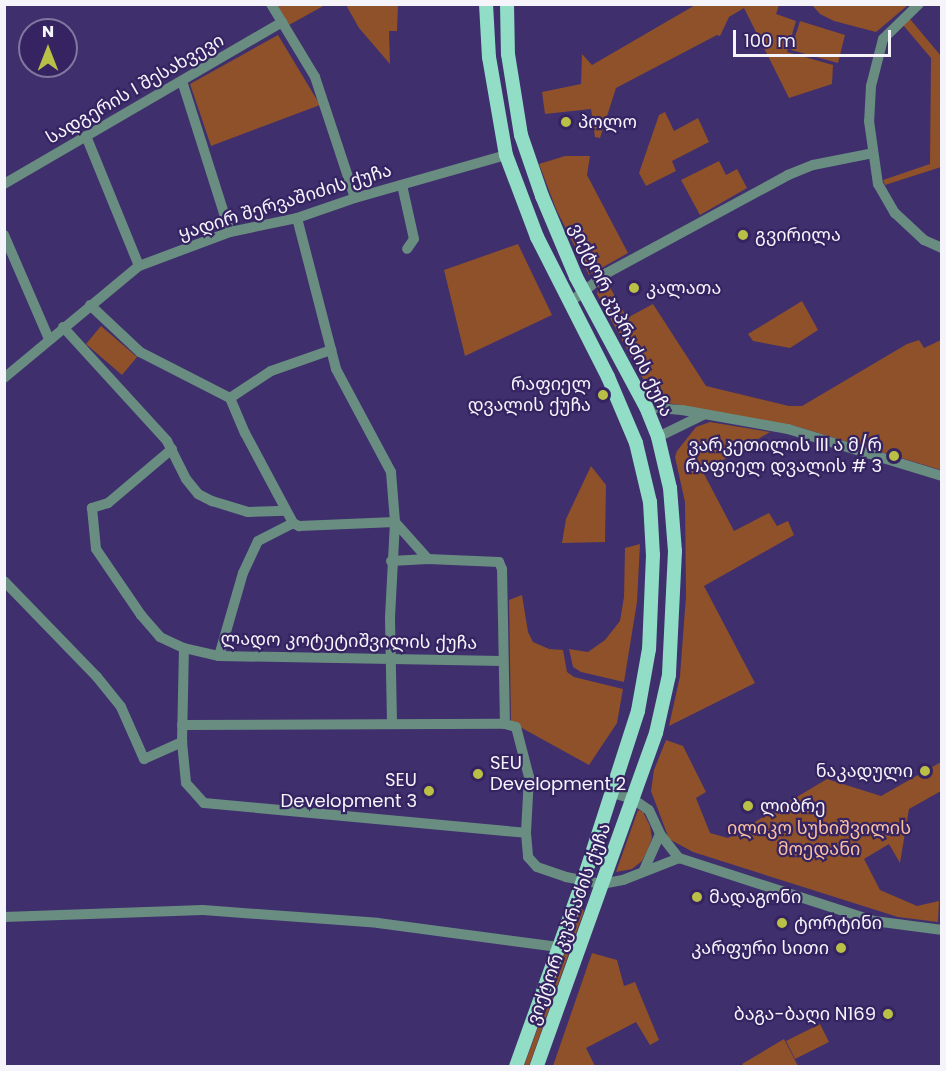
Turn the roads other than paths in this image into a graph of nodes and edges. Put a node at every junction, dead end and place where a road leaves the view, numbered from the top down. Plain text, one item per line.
1 (271, 4) edge
2 (486, 4) edge
3 (507, 4) edge
4 (919, 4) edge
5 (282, 22) junction
6 (508, 54) junction
7 (489, 57) junction
8 (182, 81) junction
9 (86, 136) junction
10 (873, 153) junction
11 (506, 155) junction
12 (4, 184) edge
13 (402, 185) junction
14 (542, 196) junction
15 (355, 198) junction
16 (523, 205) junction
17 (297, 218) junction
18 (230, 232) junction
19 (4, 235) edge
20 (942, 248) edge
21 (407, 249) dead end
22 (140, 266) junction
23 (584, 293) junction
24 (569, 303) junction
25 (90, 305) junction
26 (63, 327) junction
27 (49, 339) junction
28 (331, 350) junction
29 (4, 378) edge
30 (230, 398) junction
31 (646, 407) junction
32 (706, 414) junction
33 (658, 437) junction
34 (636, 443) junction
35 (172, 449) junction
36 (942, 476) edge
37 (285, 511) junction
38 (395, 522) junction
39 (293, 523) junction
40 (428, 559) junction
41 (391, 561) junction
42 (4, 581) edge
43 (184, 648) junction
44 (219, 656) junction
45 (390, 660) junction
46 (502, 661) junction
47 (392, 724) junction
48 (505, 724) junction
49 (182, 725) junction
50 (182, 742) junction
51 (613, 793) junction
52 (633, 799) junction
53 (526, 833) junction
54 (660, 834) junction
55 (679, 858) junction
56 (644, 870) junction
57 (582, 881) junction
58 (602, 884) junction
59 (4, 917) edge
60 (942, 930) edge
61 (558, 947) junction
62 (516, 1066) edge
63 (537, 1066) edge

1 - 5 street
2 - 7 main road, ვიქტორ კუპრაძის ქუჩა
3 - 6 main road, ვიქტორ კუპრაძის ქუჩა
4 - 10 street
5 - 8 street, სადგერის I შესახვევი
5 - 15 street
6 - 7 main road
6 - 14 main road, ვიქტორ კუპრაძის ქუჩა
7 - 11 main road, ვიქტორ კუპრაძის ქუჩა
8 - 9 street, სადგერის I შესახვევი
8 - 18 street
9 - 12 street, სადგერის I შესახვევი
9 - 22 street
10 - 20 street
10 - 23 street
11 - 13 street, ყადირ შერვაშიძის ქუჩა
11 - 16 main road, ვიქტორ კუპრაძის ქუჩა
13 - 15 street, ყადირ შერვაშიძის ქუჩა
13 - 21 street
14 - 16 main road
14 - 23 main road, ვიქტორ კუპრაძის ქუჩა
15 - 17 street, ყადირ შერვაშიძის ქუჩა
16 - 24 main road, ვიქტორ კუპრაძის ქუჩა
17 - 18 street, ყადირ შერვაშიძის ქუჩა
17 - 28 street
18 - 22 street, ყადირ შერვაშიძის ქუჩა
19 - 27 street
22 - 25 street, ყადირ შერვაშიძის ქუჩა
23 - 24 street
23 - 31 main road, ვიქტორ კუპრაძის ქუჩა
24 - 34 main road, ვიქტორ კუპრაძის ქუჩა
25 - 26 street, ყადირ შერვაშიძის ქუჩა
25 - 30 street
26 - 27 street, ყადირ შერვაშიძის ქუჩა
26 - 35 street
27 - 29 street, ყადირ შერვაშიძის ქუჩა
28 - 30 street
28 - 38 street
30 - 37 street
31 - 32 street
31 - 33 main road, ვიქტორ კუპრაძის ქუჩა
32 - 33 street
32 - 36 street
33 - 34 main road
33 - 52 main road, ვიქტორ კუპრაძის ქუჩა
34 - 51 main road, ვიქტორ კუპრაძის ქუჩა
35 - 37 street
35 - 43 street, ლადო კოტეტიშვილის ქუჩა
37 - 39 street
38 - 39 street
38 - 40 street
38 - 41 street
39 - 44 street
40 - 41 street
40 - 46 street
41 - 45 street
42 - 50 street
43 - 44 street, ლადო კოტეტიშვილის ქუჩა
43 - 49 street
44 - 45 street, ლადო კოტეტიშვილის ქუჩა
45 - 46 street, ლადო კოტეტიშვილის ქუჩა
45 - 47 street
46 - 48 street
47 - 48 street
47 - 49 street
48 - 53 street
49 - 50 street
50 - 53 street
51 - 52 street
51 - 57 main road, ვიქტორ კუპრაძის ქუჩა
52 - 54 street
52 - 58 main road, ვიქტორ კუპრაძის ქუჩა
53 - 57 street
54 - 55 street
54 - 56 street
55 - 56 street
55 - 60 street
56 - 58 street
57 - 58 street
57 - 61 main road, ვიქტორ კუპრაძის ქუჩა
58 - 63 main road, ვიქტორ კუპრაძის ქუჩა
59 - 61 street
61 - 62 main road, ვიქტორ კუპრაძის ქუჩა

